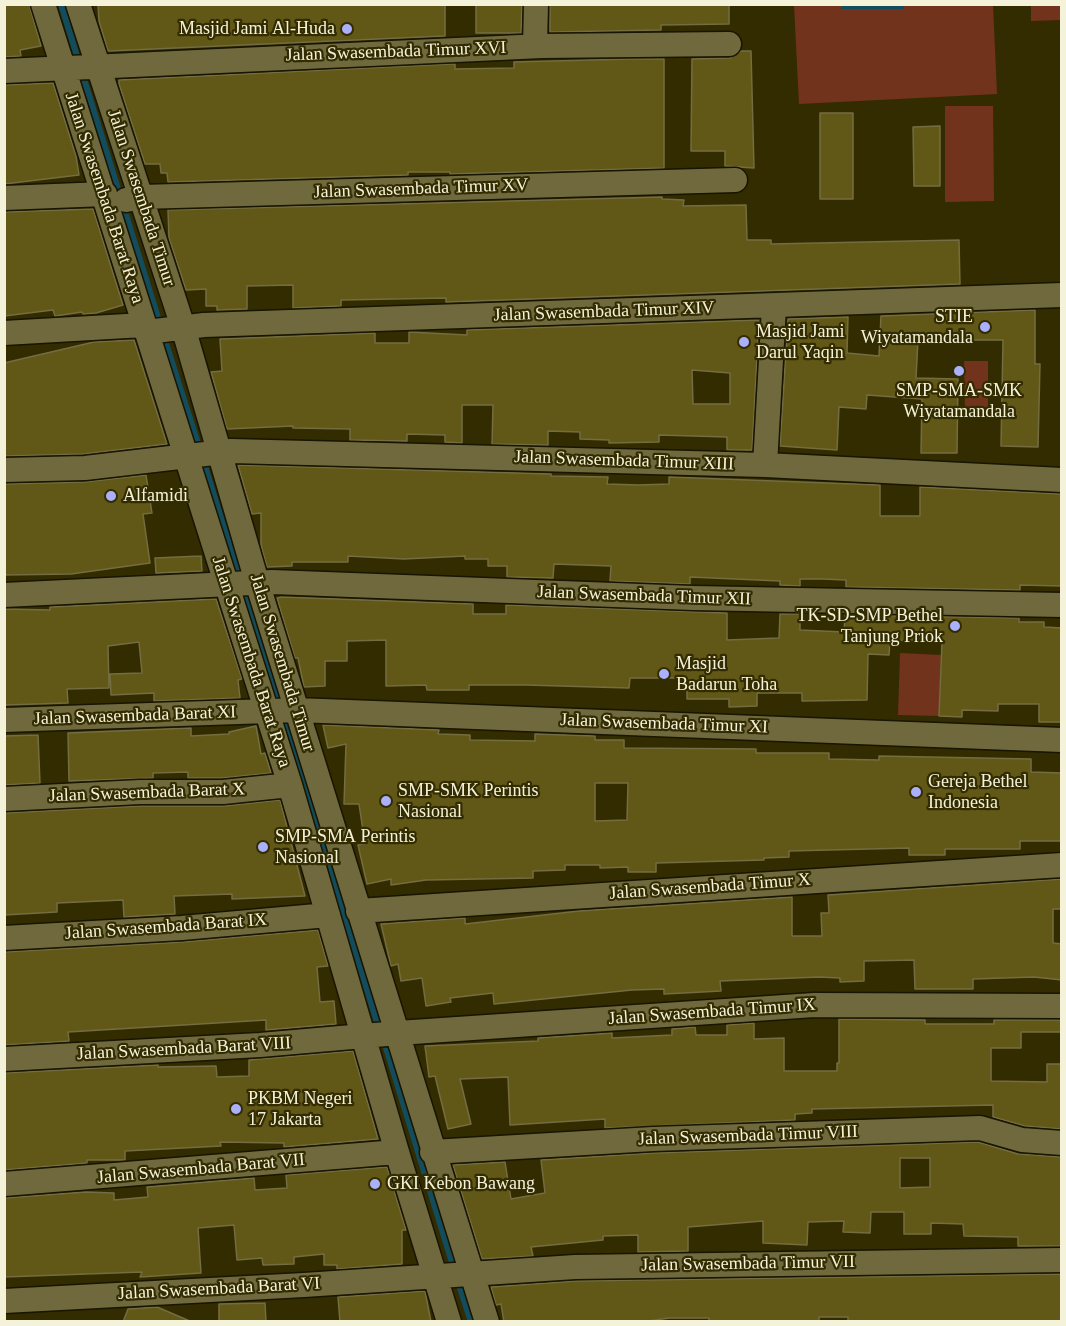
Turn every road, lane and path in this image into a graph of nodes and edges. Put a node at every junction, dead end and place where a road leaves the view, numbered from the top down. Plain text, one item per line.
1 (44, 4) edge
2 (78, 4) edge
3 (536, 4) edge
4 (729, 44) dead end
5 (535, 46) junction
6 (80, 68) junction
7 (4, 71) edge
8 (735, 180) dead end
9 (4, 198) edge
10 (140, 198) junction
11 (107, 200) junction
12 (1062, 296) edge
13 (774, 307) junction
14 (160, 329) junction
15 (4, 333) edge
16 (203, 453) junction
17 (765, 465) junction
18 (4, 470) edge
19 (1062, 480) edge
20 (242, 583) junction
21 (4, 595) edge
22 (1062, 605) edge
23 (282, 710) junction
24 (4, 720) edge
25 (1062, 740) edge
26 (290, 785) junction
27 (4, 799) edge
28 (1062, 865) edge
29 (358, 911) junction
30 (328, 915) junction
31 (4, 938) edge
32 (1062, 1006) edge
33 (381, 1034) junction
34 (4, 1059) edge
35 (1062, 1143) edge
36 (397, 1152) junction
37 (432, 1152) junction
38 (4, 1184) edge
39 (1062, 1260) edge
40 (471, 1273) junction
41 (438, 1276) junction
42 (4, 1301) edge
43 (449, 1322) edge
44 (487, 1322) edge

1 - 6 street, Jalan Swasembada Barat Raya
2 - 6 street, Jalan Swasembada Timur
3 - 5 street
4 - 5 street, Jalan Swasembada Timur XVI
5 - 6 street, Jalan Swasembada Timur XVI
6 - 7 street, Jalan Swasembada Timur XVI
6 - 10 street, Jalan Swasembada Timur
6 - 11 street, Jalan Swasembada Barat Raya
8 - 10 street, Jalan Swasembada Timur XV
9 - 11 street, Jalan Swasembada Timur XV
10 - 11 street, Jalan Swasembada Timur XV
10 - 14 street, Jalan Swasembada Timur
11 - 14 street, Jalan Swasembada Barat Raya
12 - 13 street, Jalan Swasembada Timur XIV
13 - 14 street, Jalan Swasembada Timur XIV
13 - 17 street
14 - 15 street, Jalan Swasembada Timur XIV
14 - 16 street, Jalan Swasembada Timur
14 - 16 street, Jalan Swasembada Barat Raya
16 - 17 street, Jalan Swasembada Timur XIII
16 - 18 street, Jalan Swasembada Timur XIII
16 - 20 street, Jalan Swasembada Timur
16 - 20 street, Jalan Swasembada Barat Raya
17 - 19 street, Jalan Swasembada Timur XIII
20 - 21 street, Jalan Swasembada Timur XII
20 - 22 street, Jalan Swasembada Timur XII
20 - 23 street, Jalan Swasembada Barat Raya
20 - 23 street, Jalan Swasembada Timur
23 - 24 street, Jalan Swasembada Barat XI
23 - 25 street, Jalan Swasembada Timur XI
23 - 26 street, Jalan Swasembada Barat Raya
23 - 29 street, Jalan Swasembada Timur
26 - 27 street, Jalan Swasembada Barat X
26 - 30 street, Jalan Swasembada Barat Raya
28 - 29 street, Jalan Swasembada Timur X
29 - 33 street, Jalan Swasembada Timur
30 - 31 street, Jalan Swasembada Barat IX
30 - 33 street, Jalan Swasembada Barat Raya
32 - 33 street, Jalan Swasembada Timur IX
33 - 34 street, Jalan Swasembada Barat VIII
33 - 36 street, Jalan Swasembada Barat Raya
33 - 37 street, Jalan Swasembada Timur
35 - 37 street, Jalan Swasembada Timur VIII
36 - 38 street, Jalan Swasembada Barat VII
36 - 41 street, Jalan Swasembada Barat Raya
37 - 40 street, Jalan Swasembada Timur
39 - 40 street, Jalan Swasembada Timur VII
40 - 41 street, Jalan Swasembada Timur VII
40 - 44 street, Jalan Swasembada Timur
41 - 42 street, Jalan Swasembada Barat VI
41 - 43 street, Jalan Swasembada Barat Raya

